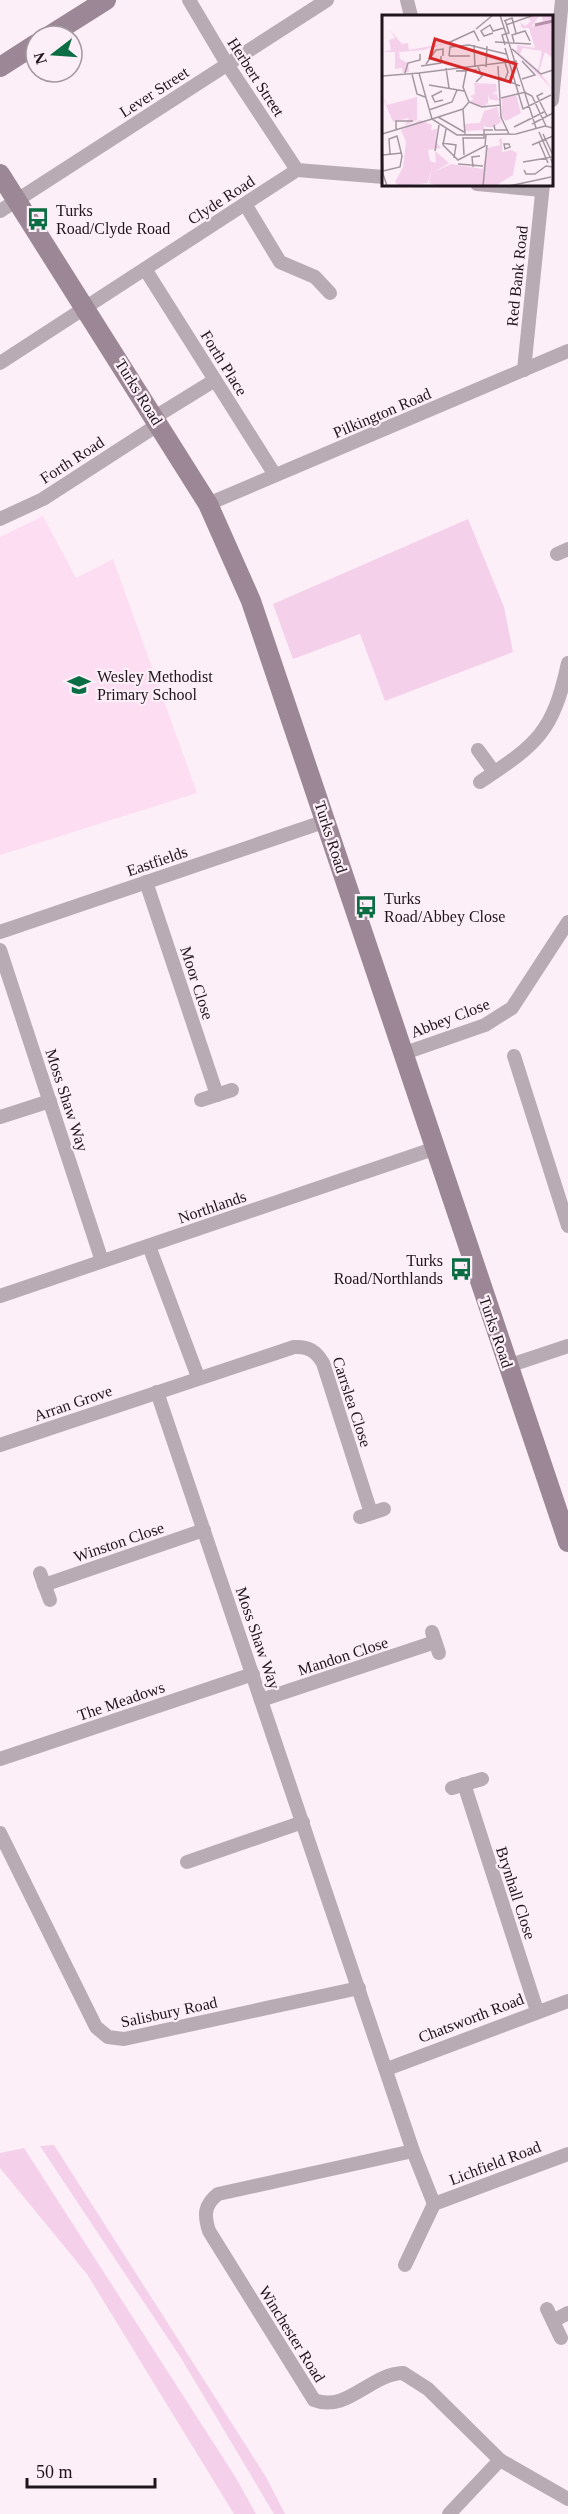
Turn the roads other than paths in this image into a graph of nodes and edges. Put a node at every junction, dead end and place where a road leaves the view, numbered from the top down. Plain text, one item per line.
1 (106, 0) edge
2 (189, 0) edge
3 (327, 0) edge
4 (407, 0) edge
5 (564, 1) edge
6 (411, 15) edge
7 (68, 24) edge
8 (24, 52) edge
9 (227, 64) junction
10 (0, 67) edge
11 (553, 92) edge
12 (297, 170) junction
13 (0, 174) edge
14 (382, 177) edge
15 (521, 186) edge
16 (543, 187) edge
17 (17, 200) junction
18 (245, 204) junction
19 (0, 211) edge
20 (145, 269) junction
21 (330, 293) dead end
22 (85, 308) junction
23 (568, 351) edge
24 (0, 363) edge
25 (524, 370) junction
26 (215, 380) junction
27 (157, 420) junction
28 (275, 475) junction
29 (208, 504) junction
30 (0, 519) edge
31 (568, 663) edge
32 (566, 680) edge
33 (478, 750) dead end
34 (494, 772) junction
35 (480, 782) dead end
36 (326, 822) junction
37 (146, 882) junction
38 (568, 922) edge
39 (0, 932) edge
40 (0, 950) edge
41 (402, 1054) junction
42 (514, 1056) dead end
43 (232, 1090) dead end
44 (217, 1095) junction
45 (201, 1100) dead end
46 (50, 1101) junction
47 (0, 1117) edge
48 (434, 1149) junction
49 (563, 1192) edge
50 (568, 1226) edge
51 (149, 1246) junction
52 (102, 1262) junction
53 (0, 1296) edge
54 (568, 1346) edge
55 (508, 1366) junction
56 (198, 1377) junction
57 (157, 1392) junction
58 (0, 1445) edge
59 (372, 1513) dead end
60 (204, 1530) junction
61 (568, 1542) edge
62 (50, 1600) dead end
63 (435, 1642) dead end
64 (253, 1674) junction
65 (261, 1700) junction
66 (0, 1759) edge
67 (482, 1779) dead end
68 (303, 1822) junction
69 (0, 1833) edge
70 (187, 1862) dead end
71 (359, 1989) junction
72 (568, 2001) edge
73 (537, 2011) junction
74 (387, 2069) junction
75 (413, 2151) junction
76 (568, 2154) edge
77 (435, 2204) junction
78 (405, 2265) dead end
79 (568, 2313) edge
80 (561, 2338) dead end
81 (500, 2460) junction
82 (568, 2499) edge
83 (449, 2514) edge

1 - 7 street
2 - 9 street, Herbert Street
3 - 9 street, Lever Street
4 - 6 street
5 - 11 street
8 - 10 street
9 - 12 street, Herbert Street
9 - 17 street, Lever Street
12 - 14 street
12 - 18 street, Clyde Road
13 - 17 street, Turks Road
15 - 16 street
16 - 25 street, Red Bank Road
17 - 19 street, Lever Street
17 - 22 street, Turks Road
18 - 20 street, Clyde Road
18 - 21 street
20 - 22 street, Clyde Road
20 - 26 street, Forth Place
22 - 24 street, Clyde Road
22 - 27 street, Turks Road
23 - 25 street, Pilkington Road
25 - 28 street, Pilkington Road
26 - 27 street, Forth Road
26 - 28 street, Forth Place
27 - 29 street, Turks Road
27 - 30 street, Forth Road
28 - 29 street, Pilkington Road
29 - 36 street, Turks Road
31 - 32 street
32 - 34 street
33 - 34 street
34 - 35 street
36 - 37 street, Eastfields
36 - 41 street, Turks Road
37 - 39 street, Eastfields
37 - 44 street, Moor Close
38 - 41 street, Abbey Close
40 - 46 street, Moss Shaw Way
41 - 48 street, Turks Road
42 - 49 street
43 - 44 street
44 - 45 street
46 - 47 street
46 - 52 street, Moss Shaw Way
48 - 51 street, Northlands
48 - 55 street, Turks Road
49 - 50 street
51 - 52 street, Northlands
51 - 56 street
52 - 53 street, Northlands
54 - 55 street
55 - 61 street, Turks Road
56 - 57 street
56 - 59 street, Carrslea Close
57 - 58 street, Arran Grove
57 - 60 street, Moss Shaw Way
60 - 62 street, Winston Close
60 - 64 street, Moss Shaw Way
63 - 65 street, Mandon Close
64 - 65 street, Moss Shaw Way
64 - 66 street, The Meadows
65 - 68 street, Moss Shaw Way
67 - 73 street, Brynhall Close
68 - 70 street
68 - 71 street, Moss Shaw Way
69 - 71 street, Salisbury Road
71 - 74 street, Moss Shaw Way
72 - 73 street, Chatsworth Road
73 - 74 street, Chatsworth Road
74 - 75 street, Moss Shaw Way
75 - 77 street, Moss Shaw Way
75 - 81 street, Winchester Road
76 - 77 street, Lichfield Road
77 - 78 street
79 - 80 street
81 - 82 street, Winchester Road
81 - 83 street

